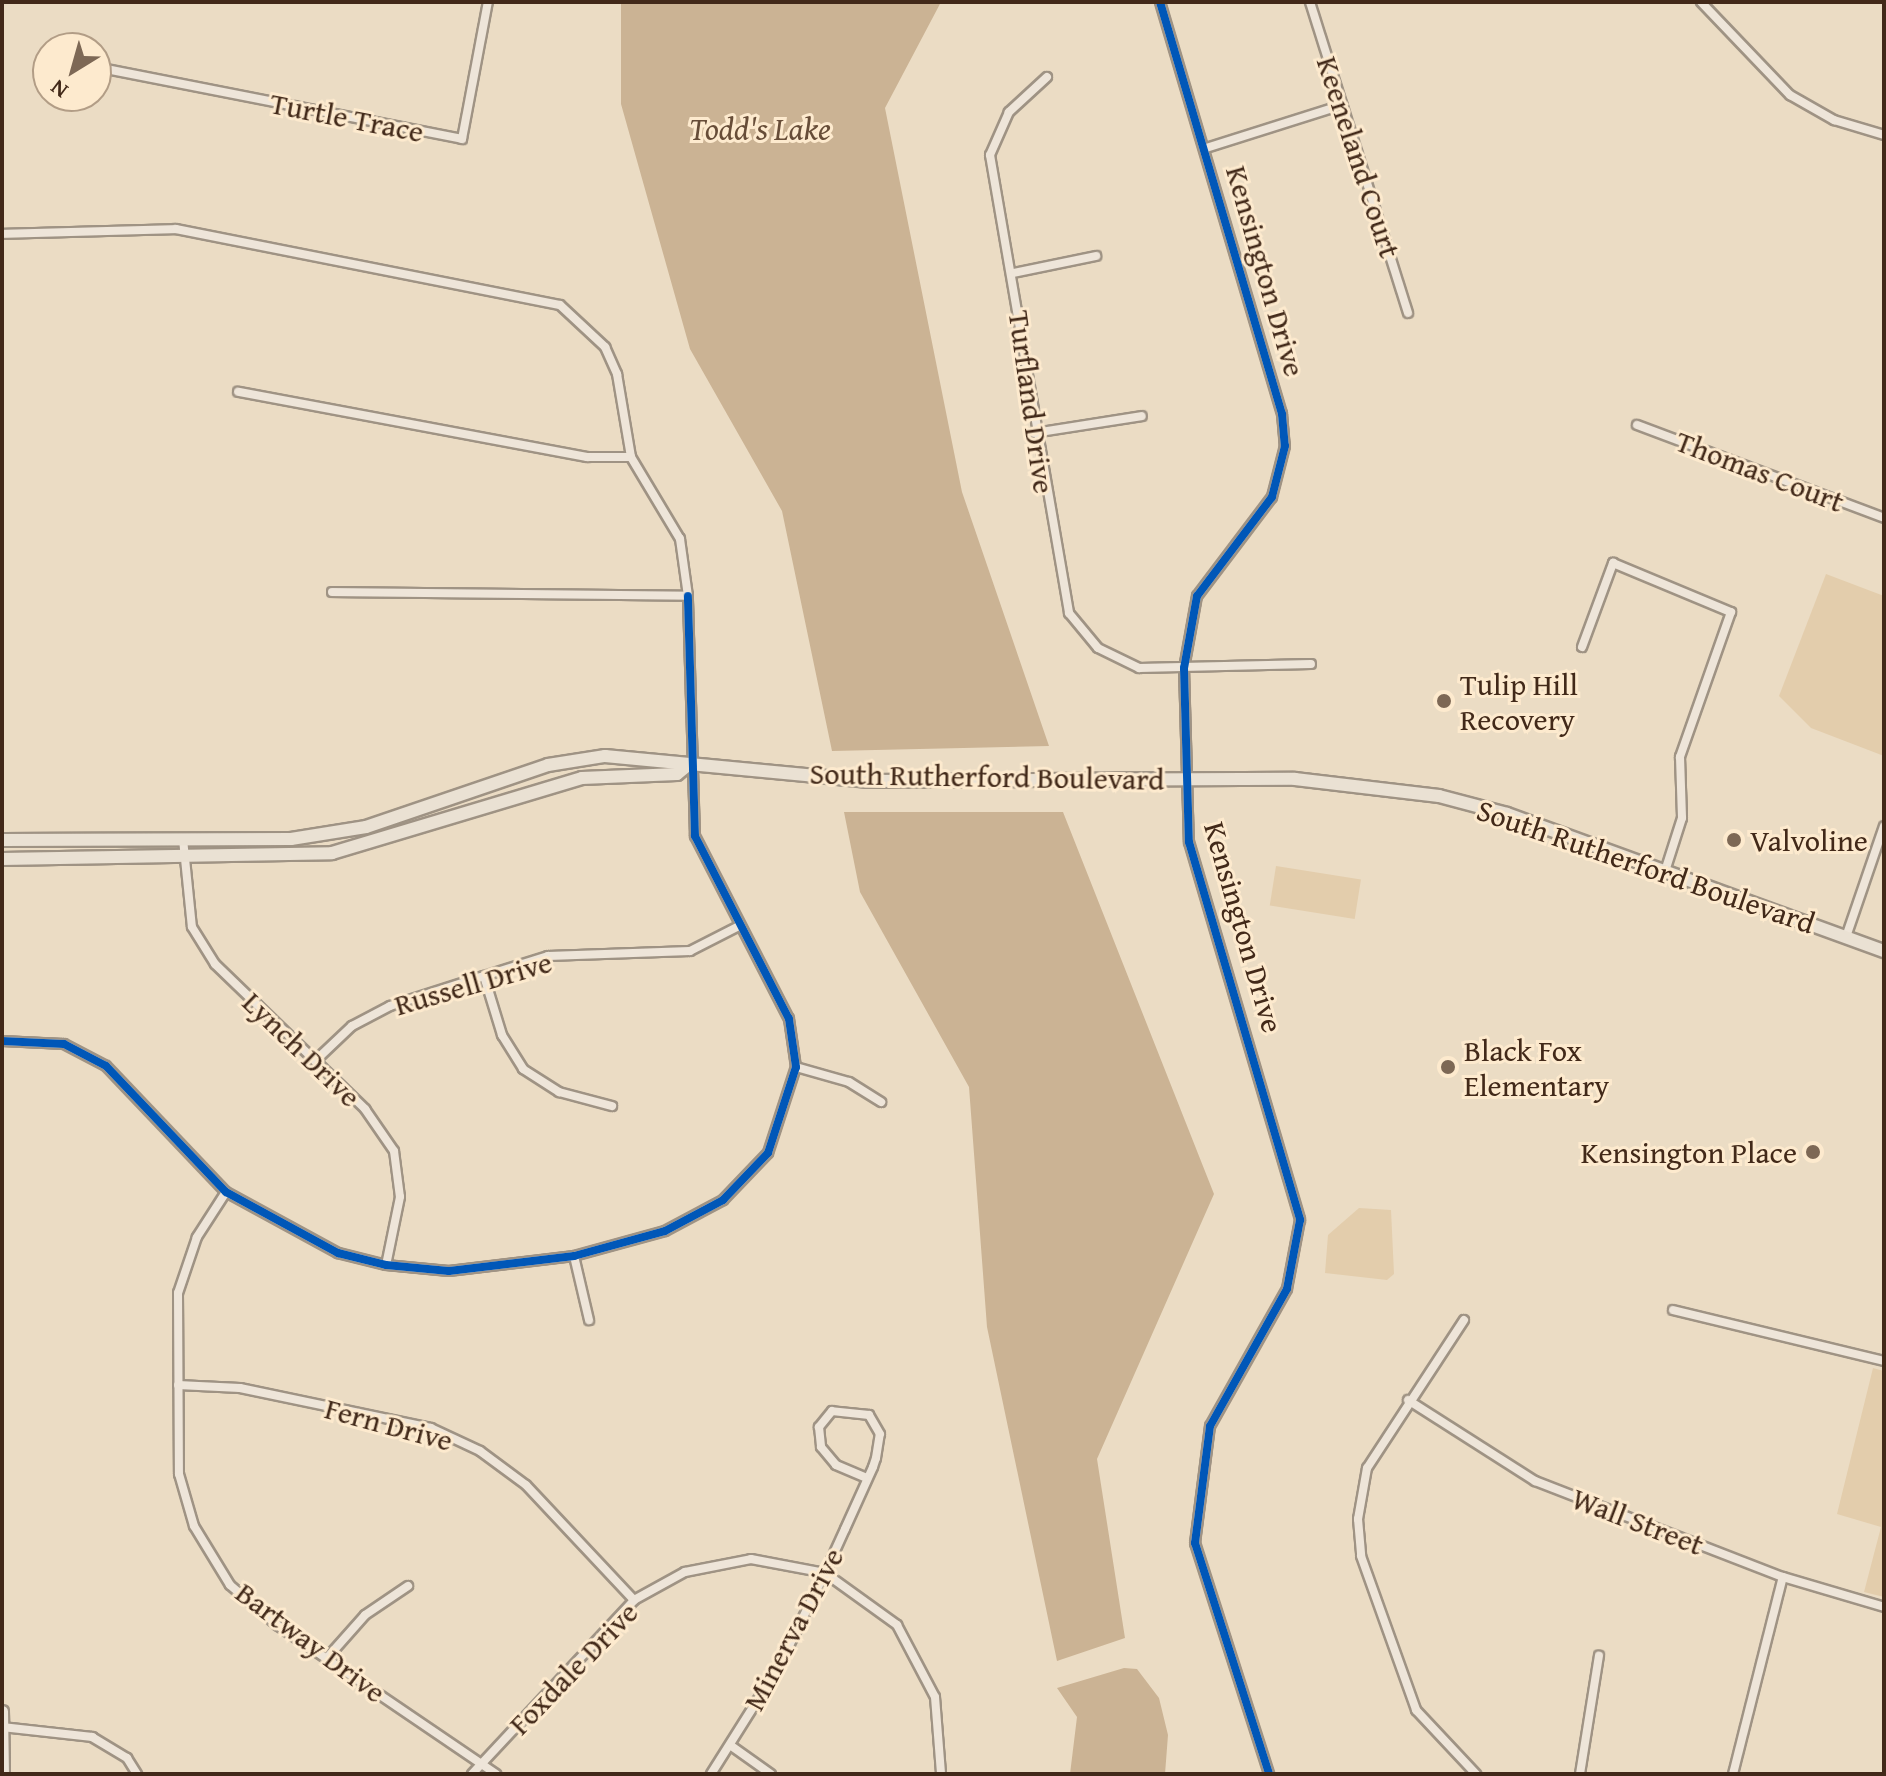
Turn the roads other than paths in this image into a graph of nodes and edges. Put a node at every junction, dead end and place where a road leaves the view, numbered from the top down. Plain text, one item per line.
1 (488, 2) edge
2 (1160, 2) edge
3 (1310, 2) edge
4 (1701, 2) edge
5 (112, 70) edge
6 (1047, 77) dead end
7 (1342, 105) junction
8 (1884, 135) edge
9 (1206, 148) junction
10 (2, 234) edge
11 (1096, 256) dead end
12 (1013, 273) junction
13 (1408, 313) dead end
14 (238, 392) dead end
15 (1142, 416) dead end
16 (1637, 425) dead end
17 (1034, 433) junction
18 (631, 457) junction
19 (1884, 518) edge
20 (332, 592) dead end
21 (688, 596) junction
22 (1582, 647) dead end
23 (1311, 664) dead end
24 (1184, 668) junction
25 (688, 765) junction
26 (1185, 778) junction
27 (1884, 826) edge
28 (183, 839) junction
29 (2, 840) edge
30 (183, 858) junction
31 (2, 859) edge
32 (1666, 868) junction
33 (739, 926) junction
34 (1846, 937) junction
35 (1884, 951) edge
36 (484, 976) junction
37 (2, 1041) edge
38 (315, 1061) junction
39 (796, 1067) junction
40 (881, 1102) dead end
41 (612, 1106) dead end
42 (226, 1192) junction
43 (574, 1256) junction
44 (386, 1265) junction
45 (1673, 1310) dead end
46 (589, 1320) dead end
47 (1464, 1320) dead end
48 (1884, 1361) edge
49 (178, 1385) junction
50 (1408, 1400) junction
51 (867, 1478) junction
52 (825, 1573) junction
53 (1783, 1577) junction
54 (408, 1586) dead end
55 (634, 1600) junction
56 (1884, 1607) edge
57 (1599, 1656) dead end
58 (327, 1658) junction
59 (2, 1711) edge
60 (2, 1727) edge
61 (730, 1745) junction
62 (481, 1764) junction
63 (3, 1774) edge
64 (137, 1774) edge
65 (472, 1774) edge
66 (496, 1774) edge
67 (711, 1774) edge
68 (771, 1774) edge
69 (941, 1774) edge
70 (1269, 1774) edge
71 (1476, 1774) edge
72 (1580, 1774) edge
73 (1733, 1774) edge

1 - 5 street, Turtle Trace
2 - 9 street, Kensington Drive
3 - 7 street, Keeneland Court
4 - 8 street
6 - 12 street, Turfland Drive
7 - 9 street
7 - 13 street, Keeneland Court
9 - 24 street, Kensington Drive
10 - 18 street
11 - 12 street
12 - 17 street, Turfland Drive
14 - 18 street
15 - 17 street
16 - 19 street, Thomas Court
17 - 24 street, Turfland Drive
18 - 21 street
20 - 21 street
21 - 25 street
22 - 32 street
23 - 24 street, Turfland Drive
24 - 26 street, Kensington Drive
25 - 26 highway, South Rutherford Boulevard
25 - 28 highway, South Rutherford Boulevard
25 - 30 highway, South Rutherford Boulevard
25 - 33 street
26 - 32 highway, South Rutherford Boulevard
26 - 70 street, Kensington Drive
27 - 34 street
28 - 29 highway, South Rutherford Boulevard
28 - 30 street, Lynch Drive
30 - 31 highway, South Rutherford Boulevard
30 - 38 street, Lynch Drive
32 - 34 highway, South Rutherford Boulevard
33 - 36 street, Russell Drive
33 - 39 street
34 - 35 highway, South Rutherford Boulevard
36 - 38 street, Russell Drive
36 - 41 street
37 - 42 street
38 - 44 street, Lynch Drive
39 - 40 street
39 - 43 street
42 - 44 street
42 - 49 street, Bartway Drive
43 - 44 street
43 - 46 street
45 - 48 street
47 - 50 street
49 - 55 street, Fern Drive
49 - 58 street, Bartway Drive
50 - 53 street, Wall Street
50 - 71 street
51 - 51 street, Minerva Drive
51 - 52 street, Minerva Drive
52 - 55 street, Foxdale Drive
52 - 61 street, Minerva Drive
52 - 69 street
53 - 56 street, Wall Street
53 - 73 street
54 - 58 street
55 - 62 street, Foxdale Drive
57 - 72 street
58 - 62 street, Bartway Drive
59 - 60 main road
60 - 63 main road
60 - 64 street
61 - 67 street, Minerva Drive
61 - 68 street
62 - 65 street, Foxdale Drive
62 - 66 street, Bartway Drive

